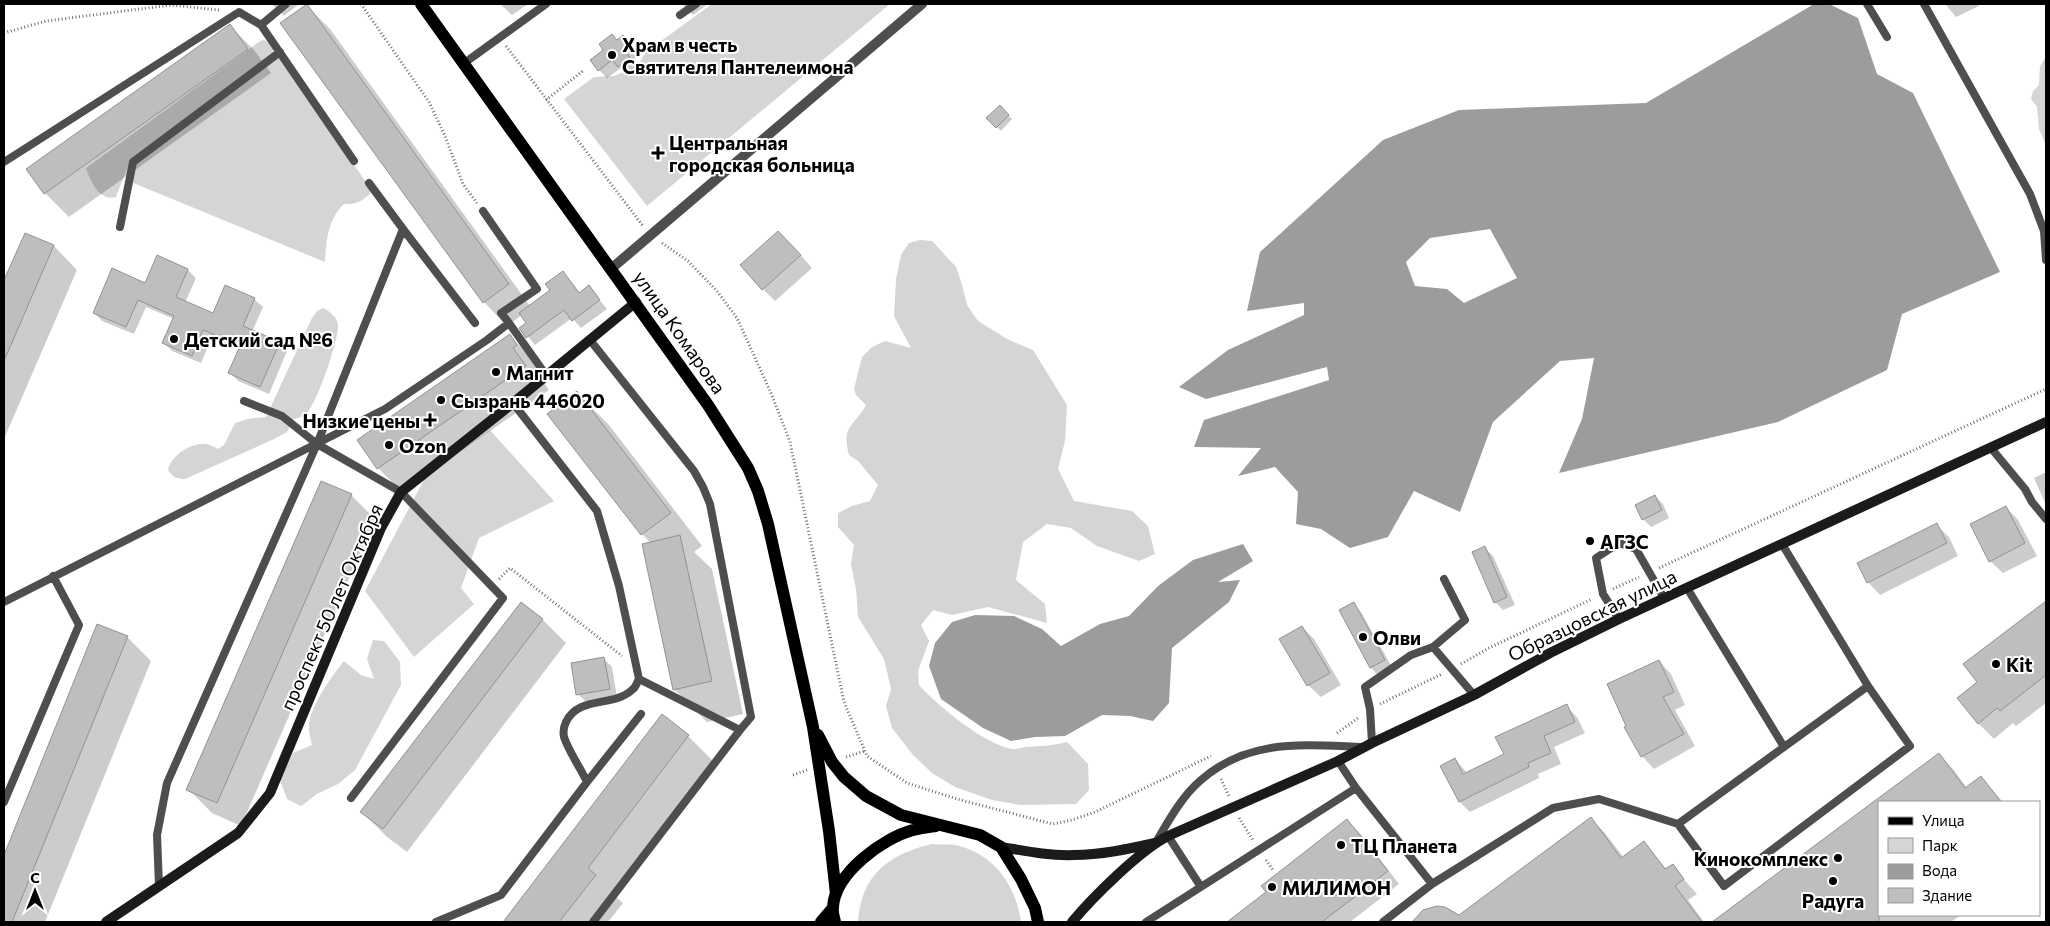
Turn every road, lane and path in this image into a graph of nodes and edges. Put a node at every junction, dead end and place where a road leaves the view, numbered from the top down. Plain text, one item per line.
1 (286, 4) edge
2 (360, 4) edge
3 (422, 4) edge
4 (546, 4) edge
5 (696, 4) edge
6 (922, 4) edge
7 (1867, 4) edge
8 (1924, 4) edge
9 (239, 12) junction
10 (680, 15) dead end
11 (261, 25) junction
12 (4, 33) edge
13 (499, 37) junction
14 (1887, 37) dead end
15 (280, 52) junction
16 (463, 64) junction
17 (584, 70) dead end
18 (546, 100) junction
19 (354, 161) dead end
20 (4, 162) edge
21 (369, 183) dead end
22 (483, 211) joint
23 (120, 227) dead end
24 (403, 229) junction
25 (651, 236) junction
26 (2046, 260) edge
27 (612, 268) junction
28 (636, 302) junction
29 (475, 323) dead end
30 (509, 323) junction
31 (590, 340) junction
32 (546, 376) junction
33 (2046, 389) edge
34 (244, 401) dead end
35 (513, 403) junction
36 (2046, 422) edge
37 (317, 444) junction
38 (1991, 448) junction
39 (401, 492) junction
40 (2046, 519) edge
41 (1782, 544) junction
42 (1650, 572) junction
43 (53, 576) junction
44 (1444, 579) dead end
45 (491, 587) junction
46 (1687, 588) junction
47 (1603, 594) junction
48 (1664, 598) junction
49 (4, 600) edge
50 (1619, 619) junction
51 (1433, 647) junction
52 (636, 667) junction
53 (1452, 669) junction
54 (639, 679) junction
55 (1868, 686) junction
56 (1474, 695) junction
57 (1370, 709) junction
58 (641, 714) dead end
59 (814, 727) junction
60 (740, 730) junction
61 (1329, 734) dead end
62 (1368, 745) junction
63 (1784, 748) junction
64 (1217, 752) dead end
65 (1338, 761) junction
66 (587, 782) junction
67 (1356, 788) junction
68 (351, 798) dead end
69 (4, 802) edge
70 (1678, 824) junction
71 (939, 826) junction
72 (1168, 836) junction
73 (1156, 843) junction
74 (1001, 847) junction
75 (1432, 884) junction
76 (159, 886) junction
77 (1201, 887) junction
78 (836, 894) junction
79 (833, 908) junction
80 (106, 922) edge
81 (436, 922) edge
82 (593, 922) edge
83 (821, 922) edge
84 (835, 922) edge
85 (1038, 922) edge
86 (1072, 922) edge
87 (1146, 922) edge
88 (1383, 922) edge

1 - 11 lane
2 - 22 path
3 - 16 main road, улица Комарова
4 - 13 lane
5 - 10 lane
6 - 25 street
7 - 14 lane
8 - 26 lane
9 - 11 lane
9 - 12 path
9 - 20 lane
11 - 15 lane
13 - 16 lane
13 - 18 path
15 - 19 lane
15 - 23 lane
16 - 27 main road, улица Комарова
17 - 18 path
18 - 25 path
21 - 24 lane
22 - 30 lane
24 - 29 lane
24 - 37 lane
25 - 27 street
25 - 64 path
27 - 28 main road, улица Комарова
28 - 31 main road, проспект 50 лет Октября
28 - 59 main road, улица Комарова
30 - 32 lane
30 - 37 lane
31 - 32 main road, проспект 50 лет Октября
31 - 60 lane
32 - 35 main road, проспект 50 лет Октября
33 - 42 path
34 - 37 lane
35 - 39 main road, проспект 50 лет Октября
35 - 52 lane
36 - 38 main road, Образцовская улица
37 - 39 lane
37 - 43 lane
37 - 76 lane
38 - 40 lane
38 - 41 main road, Образцовская улица
39 - 45 lane
39 - 76 main road, проспект 50 лет Октября
41 - 46 main road, Образцовская улица
41 - 55 lane
42 - 47 path
42 - 47 lane
42 - 48 lane
43 - 49 lane
43 - 69 lane
44 - 51 lane
45 - 52 path
45 - 68 lane
46 - 48 main road, Образцовская улица
46 - 63 lane
47 - 50 lane
47 - 53 path
48 - 50 main road, Образцовская улица
50 - 56 main road, Образцовская улица
51 - 53 lane
51 - 57 lane
52 - 54 lane
53 - 56 lane
53 - 57 path
54 - 60 lane
54 - 66 lane
55 - 63 lane
55 - 70 lane
56 - 62 main road, Образцовская улица
57 - 61 path
57 - 62 lane
58 - 66 lane
59 - 71 main road
59 - 78 main road
60 - 82 lane
62 - 65 main road, Образцовская улица
62 - 73 lane
63 - 70 lane
65 - 67 lane
65 - 72 main road, Образцовская улица
66 - 81 lane
67 - 75 lane
67 - 77 lane
70 - 75 lane
71 - 74 main road
71 - 78 main road
72 - 73 main road, Образцовская улица
72 - 77 lane
73 - 74 main road
73 - 86 main road
74 - 85 main road
75 - 88 lane
76 - 80 main road, проспект 50 лет Октября
77 - 87 lane
78 - 79 main road
79 - 83 main road
79 - 84 main road

